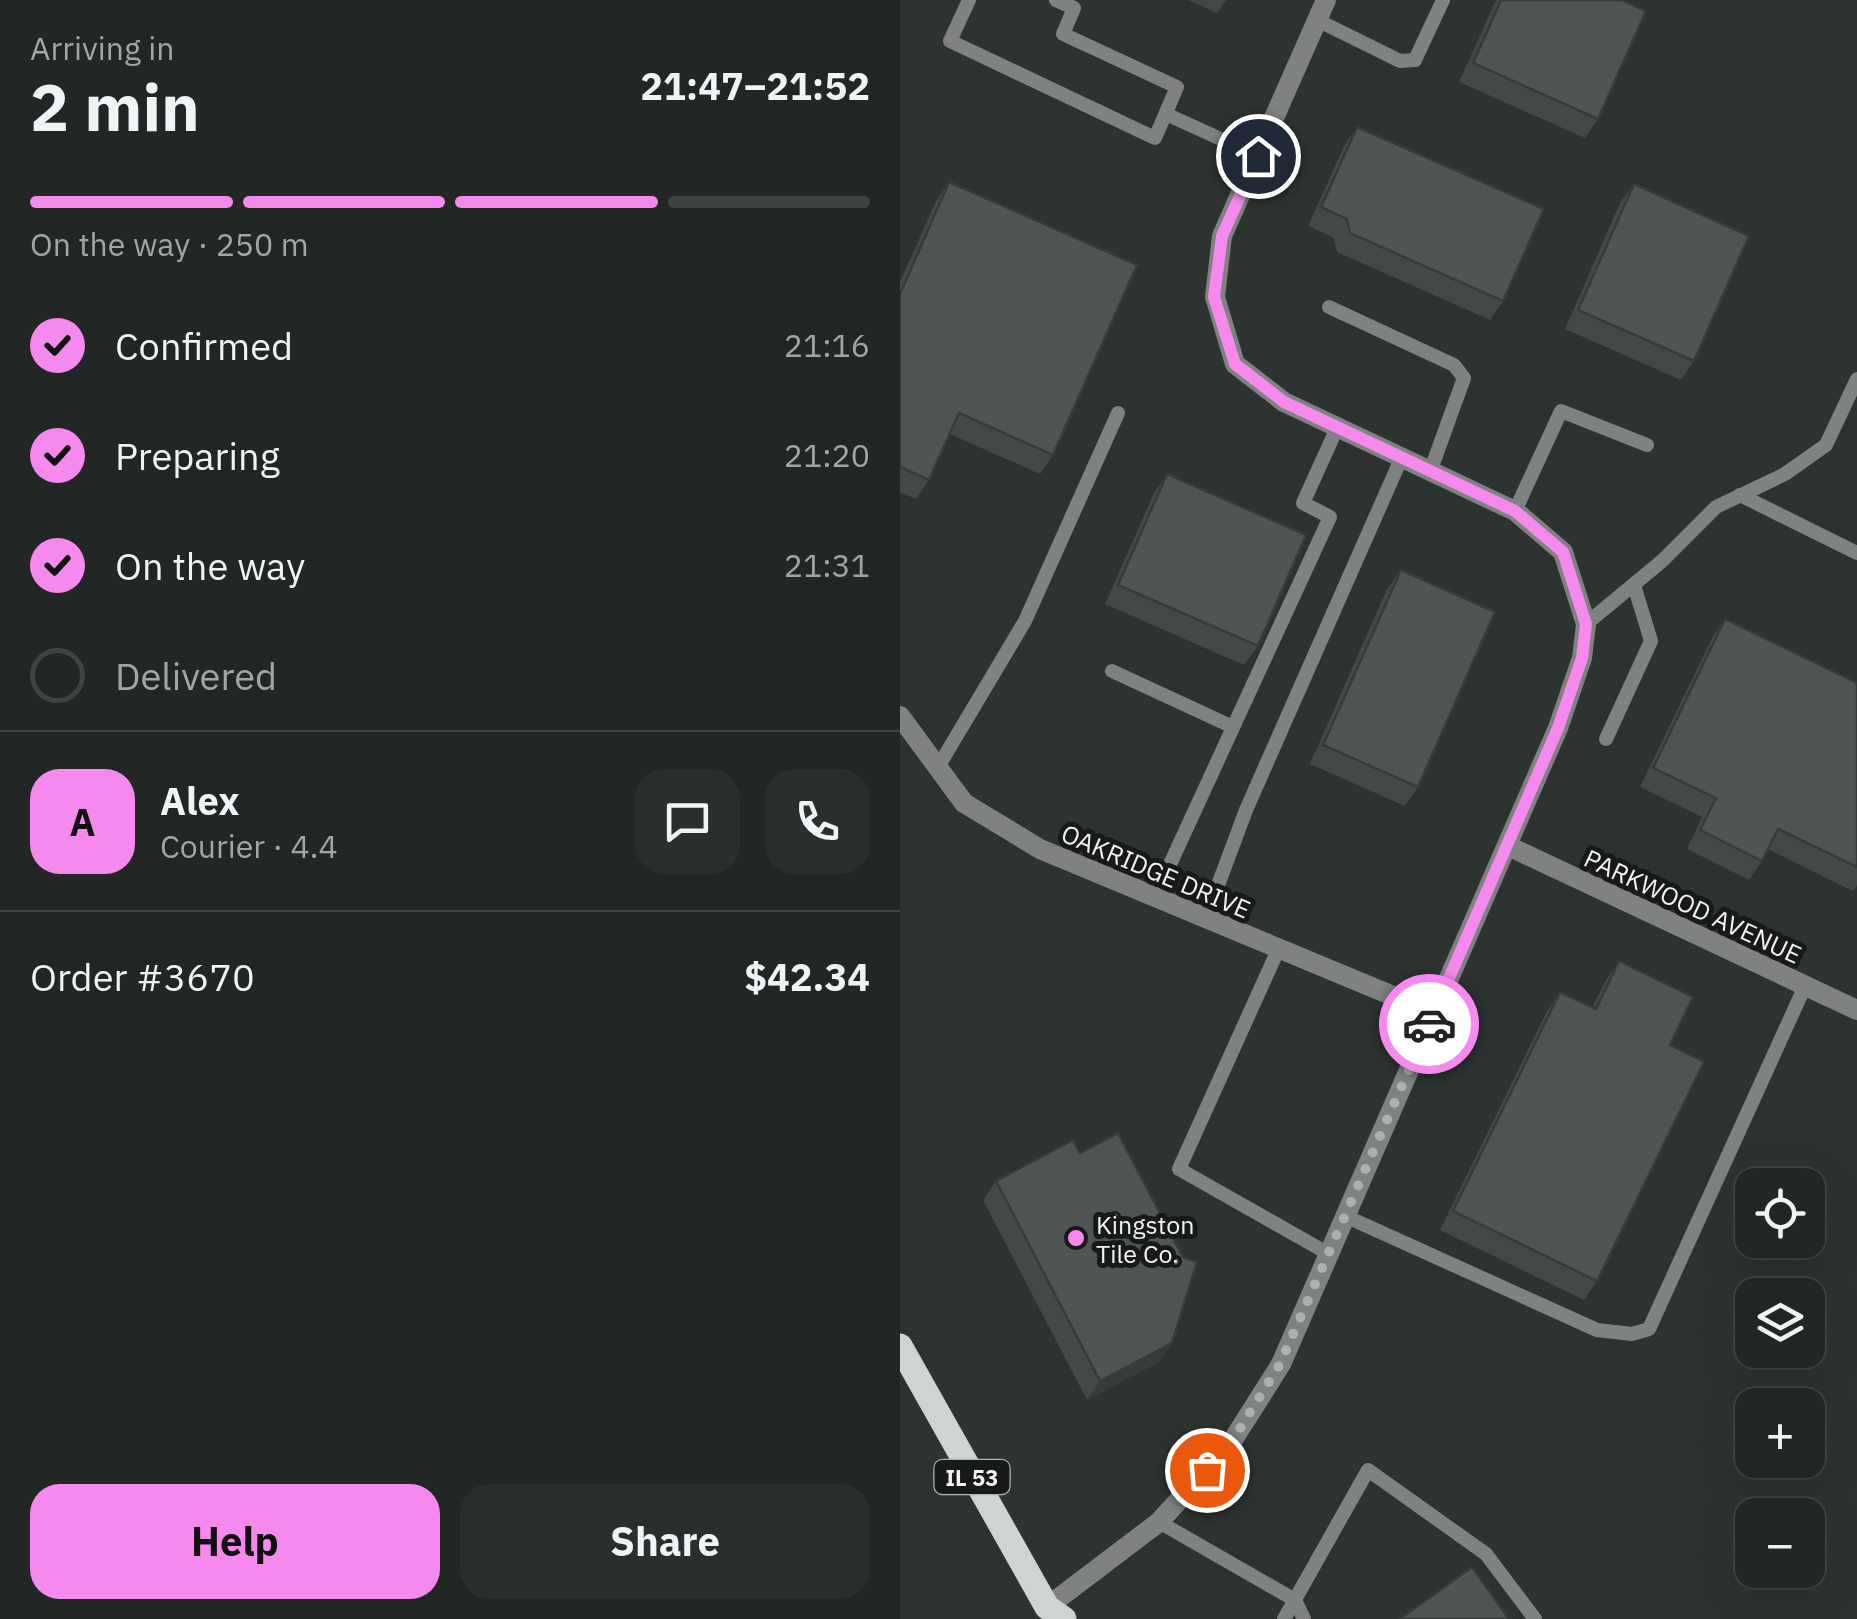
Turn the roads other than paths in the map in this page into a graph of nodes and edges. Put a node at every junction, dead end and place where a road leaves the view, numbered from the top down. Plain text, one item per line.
1 (969, 0) edge
2 (1056, 0) edge
3 (1326, 0) edge
4 (1443, 0) edge
5 (1317, 20) junction
6 (1166, 114) junction
7 (1258, 156) junction
8 (1329, 307) dead end
9 (1857, 379) edge
10 (1118, 413) dead end
11 (1337, 428) junction
12 (1647, 445) dead end
13 (1400, 458) junction
14 (1430, 472) junction
15 (1740, 495) junction
16 (1515, 511) junction
17 (1857, 553) edge
18 (1634, 585) junction
19 (1586, 624) junction
20 (1112, 672) dead end
21 (900, 716) edge
22 (1233, 727) junction
23 (1606, 739) dead end
24 (938, 767) junction
25 (1508, 846) junction
26 (1154, 899) junction
27 (1205, 920) junction
28 (1278, 950) junction
29 (1805, 986) junction
30 (1857, 1010) edge
31 (1434, 1014) junction
32 (1345, 1216) junction
33 (1328, 1254) junction
34 (900, 1346) edge
35 (1159, 1522) junction
36 (1295, 1600) junction
37 (1053, 1615) edge
38 (1284, 1619) edge
39 (1304, 1619) edge
40 (1534, 1619) edge

1 - 6 lane
2 - 6 lane
3 - 5 street
4 - 5 lane
5 - 7 street
6 - 7 lane
7 - 11 street
8 - 14 lane
9 - 15 lane
10 - 24 lane
11 - 13 street
11 - 22 lane
12 - 16 lane
13 - 14 street
13 - 27 lane
14 - 16 street
15 - 17 lane
15 - 18 lane
16 - 19 street
18 - 19 lane
18 - 23 lane
19 - 25 street
20 - 22 lane
21 - 24 street, OAKRIDGE DRIVE
22 - 26 lane
24 - 26 street, OAKRIDGE DRIVE
25 - 29 street, PARKWOOD AVENUE
25 - 31 street
26 - 27 street, OAKRIDGE DRIVE
27 - 28 street, OAKRIDGE DRIVE
28 - 31 street, OAKRIDGE DRIVE
28 - 33 lane
29 - 30 street, PARKWOOD AVENUE
29 - 32 lane
31 - 32 street
32 - 33 street
33 - 35 street
34 - 37 main road, IL 53
35 - 36 lane
35 - 37 street
36 - 38 lane
36 - 39 lane
36 - 40 lane

